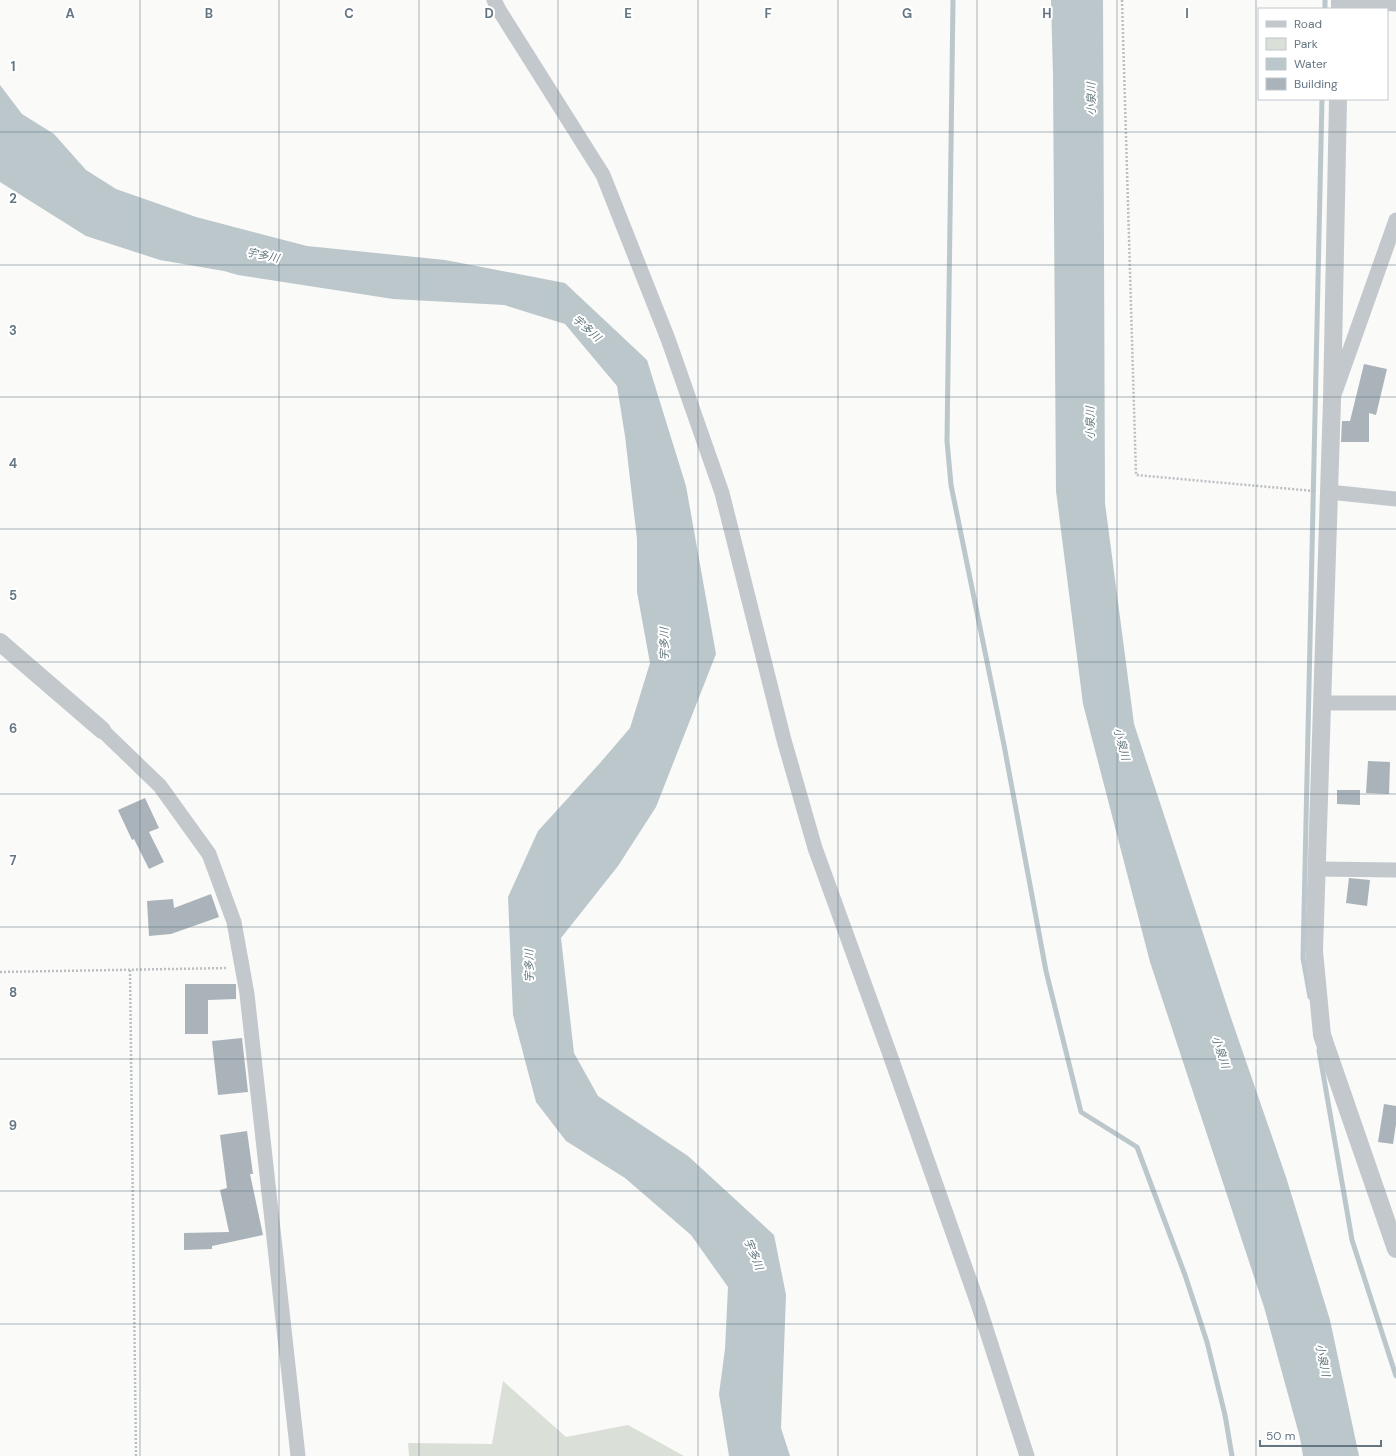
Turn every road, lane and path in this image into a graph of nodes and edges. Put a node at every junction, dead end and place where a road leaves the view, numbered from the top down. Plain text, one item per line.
1 (494, 0) edge
2 (1122, 0) edge
3 (1340, 3) edge
4 (1396, 4) edge
5 (1338, 100) edge
6 (1396, 220) edge
7 (1332, 401) junction
8 (1329, 492) junction
9 (1396, 498) edge
10 (0, 642) edge
11 (1322, 703) junction
12 (1396, 704) edge
13 (102, 730) joint
14 (1317, 869) junction
15 (1396, 870) edge
16 (243, 968) junction
17 (130, 970) junction
18 (0, 972) edge
19 (1396, 1250) edge
20 (136, 1456) edge
21 (298, 1456) edge
22 (1028, 1456) edge

1 - 22 street
2 - 8 path
3 - 4 street
5 - 7 street
6 - 7 street
7 - 8 street
8 - 9 street
8 - 11 street
10 - 13 street
11 - 12 street
11 - 14 street
13 - 16 street
14 - 15 street
14 - 19 street
16 - 17 path
16 - 21 street
17 - 18 path
17 - 20 path

